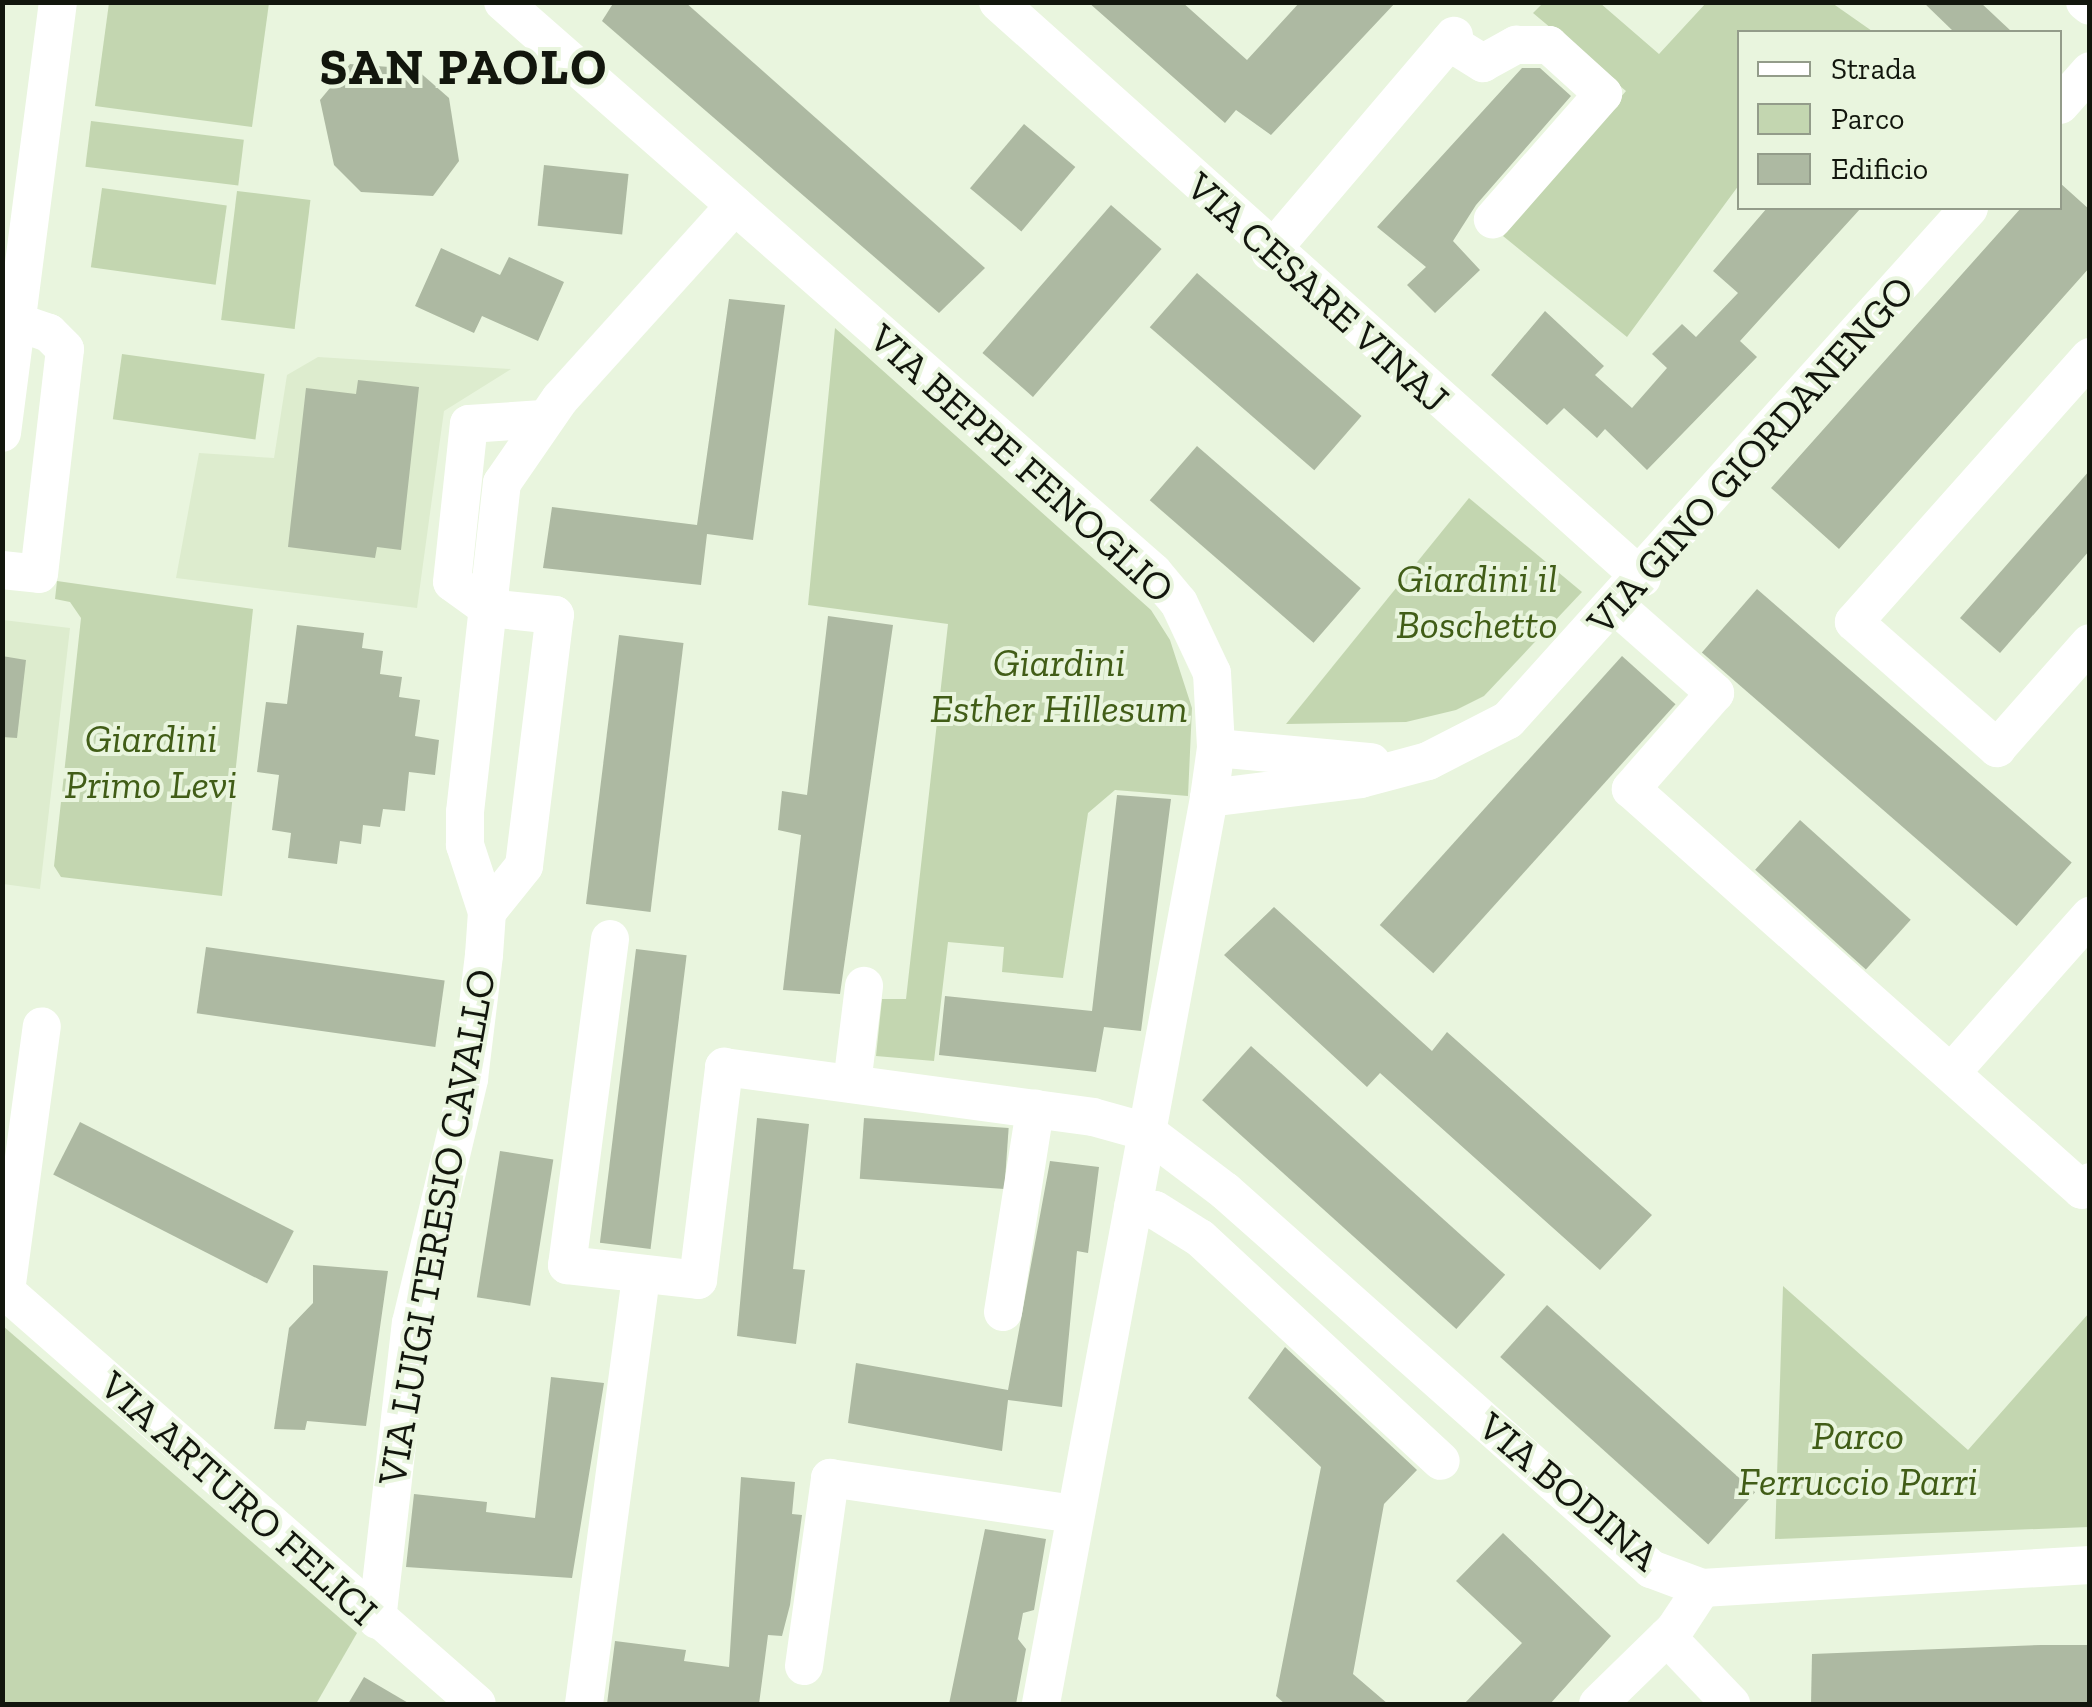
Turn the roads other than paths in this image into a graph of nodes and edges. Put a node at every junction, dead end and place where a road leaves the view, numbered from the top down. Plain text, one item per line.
1 (58, 2) edge
2 (504, 2) edge
3 (998, 2) edge
4 (2090, 71) edge
5 (2062, 103) edge
6 (735, 205) junction
7 (1967, 210) edge
8 (1492, 220) dead end
9 (1270, 252) junction
10 (17, 322) junction
11 (2090, 357) edge
12 (542, 419) junction
13 (2, 433) edge
14 (2, 570) edge
15 (1642, 578) junction
16 (1616, 606) junction
17 (488, 608) junction
18 (2090, 643) edge
19 (1216, 748) junction
20 (1428, 762) junction
21 (1209, 798) junction
22 (487, 912) junction
23 (2090, 916) edge
24 (610, 939) dead end
25 (864, 986) dead end
26 (42, 1026) dead end
27 (1951, 1073) junction
28 (852, 1084) junction
29 (1035, 1109) junction
30 (1146, 1132) junction
31 (2090, 1182) edge
32 (1133, 1207) junction
33 (4, 1289) edge
34 (639, 1294) dead end
35 (1002, 1312) dead end
36 (1441, 1461) dead end
37 (1076, 1514) junction
38 (2090, 1565) edge
39 (1702, 1588) junction
40 (376, 1620) junction
41 (1667, 1637) junction
42 (804, 1666) dead end
43 (478, 1704) edge
44 (584, 1704) edge
45 (1041, 1704) edge
46 (1598, 1704) edge
47 (1732, 1704) edge

1 - 10 street
2 - 6 street, VIA BEPPE FENOGLIO
3 - 9 street, VIA CESARE VINAJ
4 - 5 street
6 - 12 street, VIA LUIGI TERESIO CAVALLO
6 - 19 street, VIA BEPPE FENOGLIO
7 - 15 street, VIA GINO GIORDANENGO
8 - 9 street
9 - 15 street, VIA CESARE VINAJ
10 - 13 street
10 - 14 street
11 - 18 street
12 - 17 street, VIA LUIGI TERESIO CAVALLO
12 - 17 street
15 - 16 street, VIA GINO GIORDANENGO
16 - 20 street, VIA GINO GIORDANENGO
16 - 27 street
17 - 22 street, VIA LUIGI TERESIO CAVALLO
17 - 22 street
19 - 20 street
19 - 21 street, VIA BEPPE FENOGLIO
20 - 21 street, VIA GINO GIORDANENGO
21 - 30 street, VIA BEPPE FENOGLIO
22 - 40 street, VIA LUIGI TERESIO CAVALLO
23 - 27 street
24 - 28 street
25 - 28 street
26 - 33 street
27 - 31 street
28 - 29 street
29 - 30 street
29 - 35 street
30 - 32 street, VIA BEPPE FENOGLIO
30 - 39 street, VIA BODINA
32 - 36 street
32 - 37 street, VIA BEPPE FENOGLIO
33 - 40 street, VIA ARTURO FELICI
34 - 44 street
37 - 42 street
37 - 45 street, VIA BEPPE FENOGLIO
38 - 39 street, VIA BODINA
39 - 41 street
40 - 43 street, VIA ARTURO FELICI
41 - 46 street
41 - 47 street

